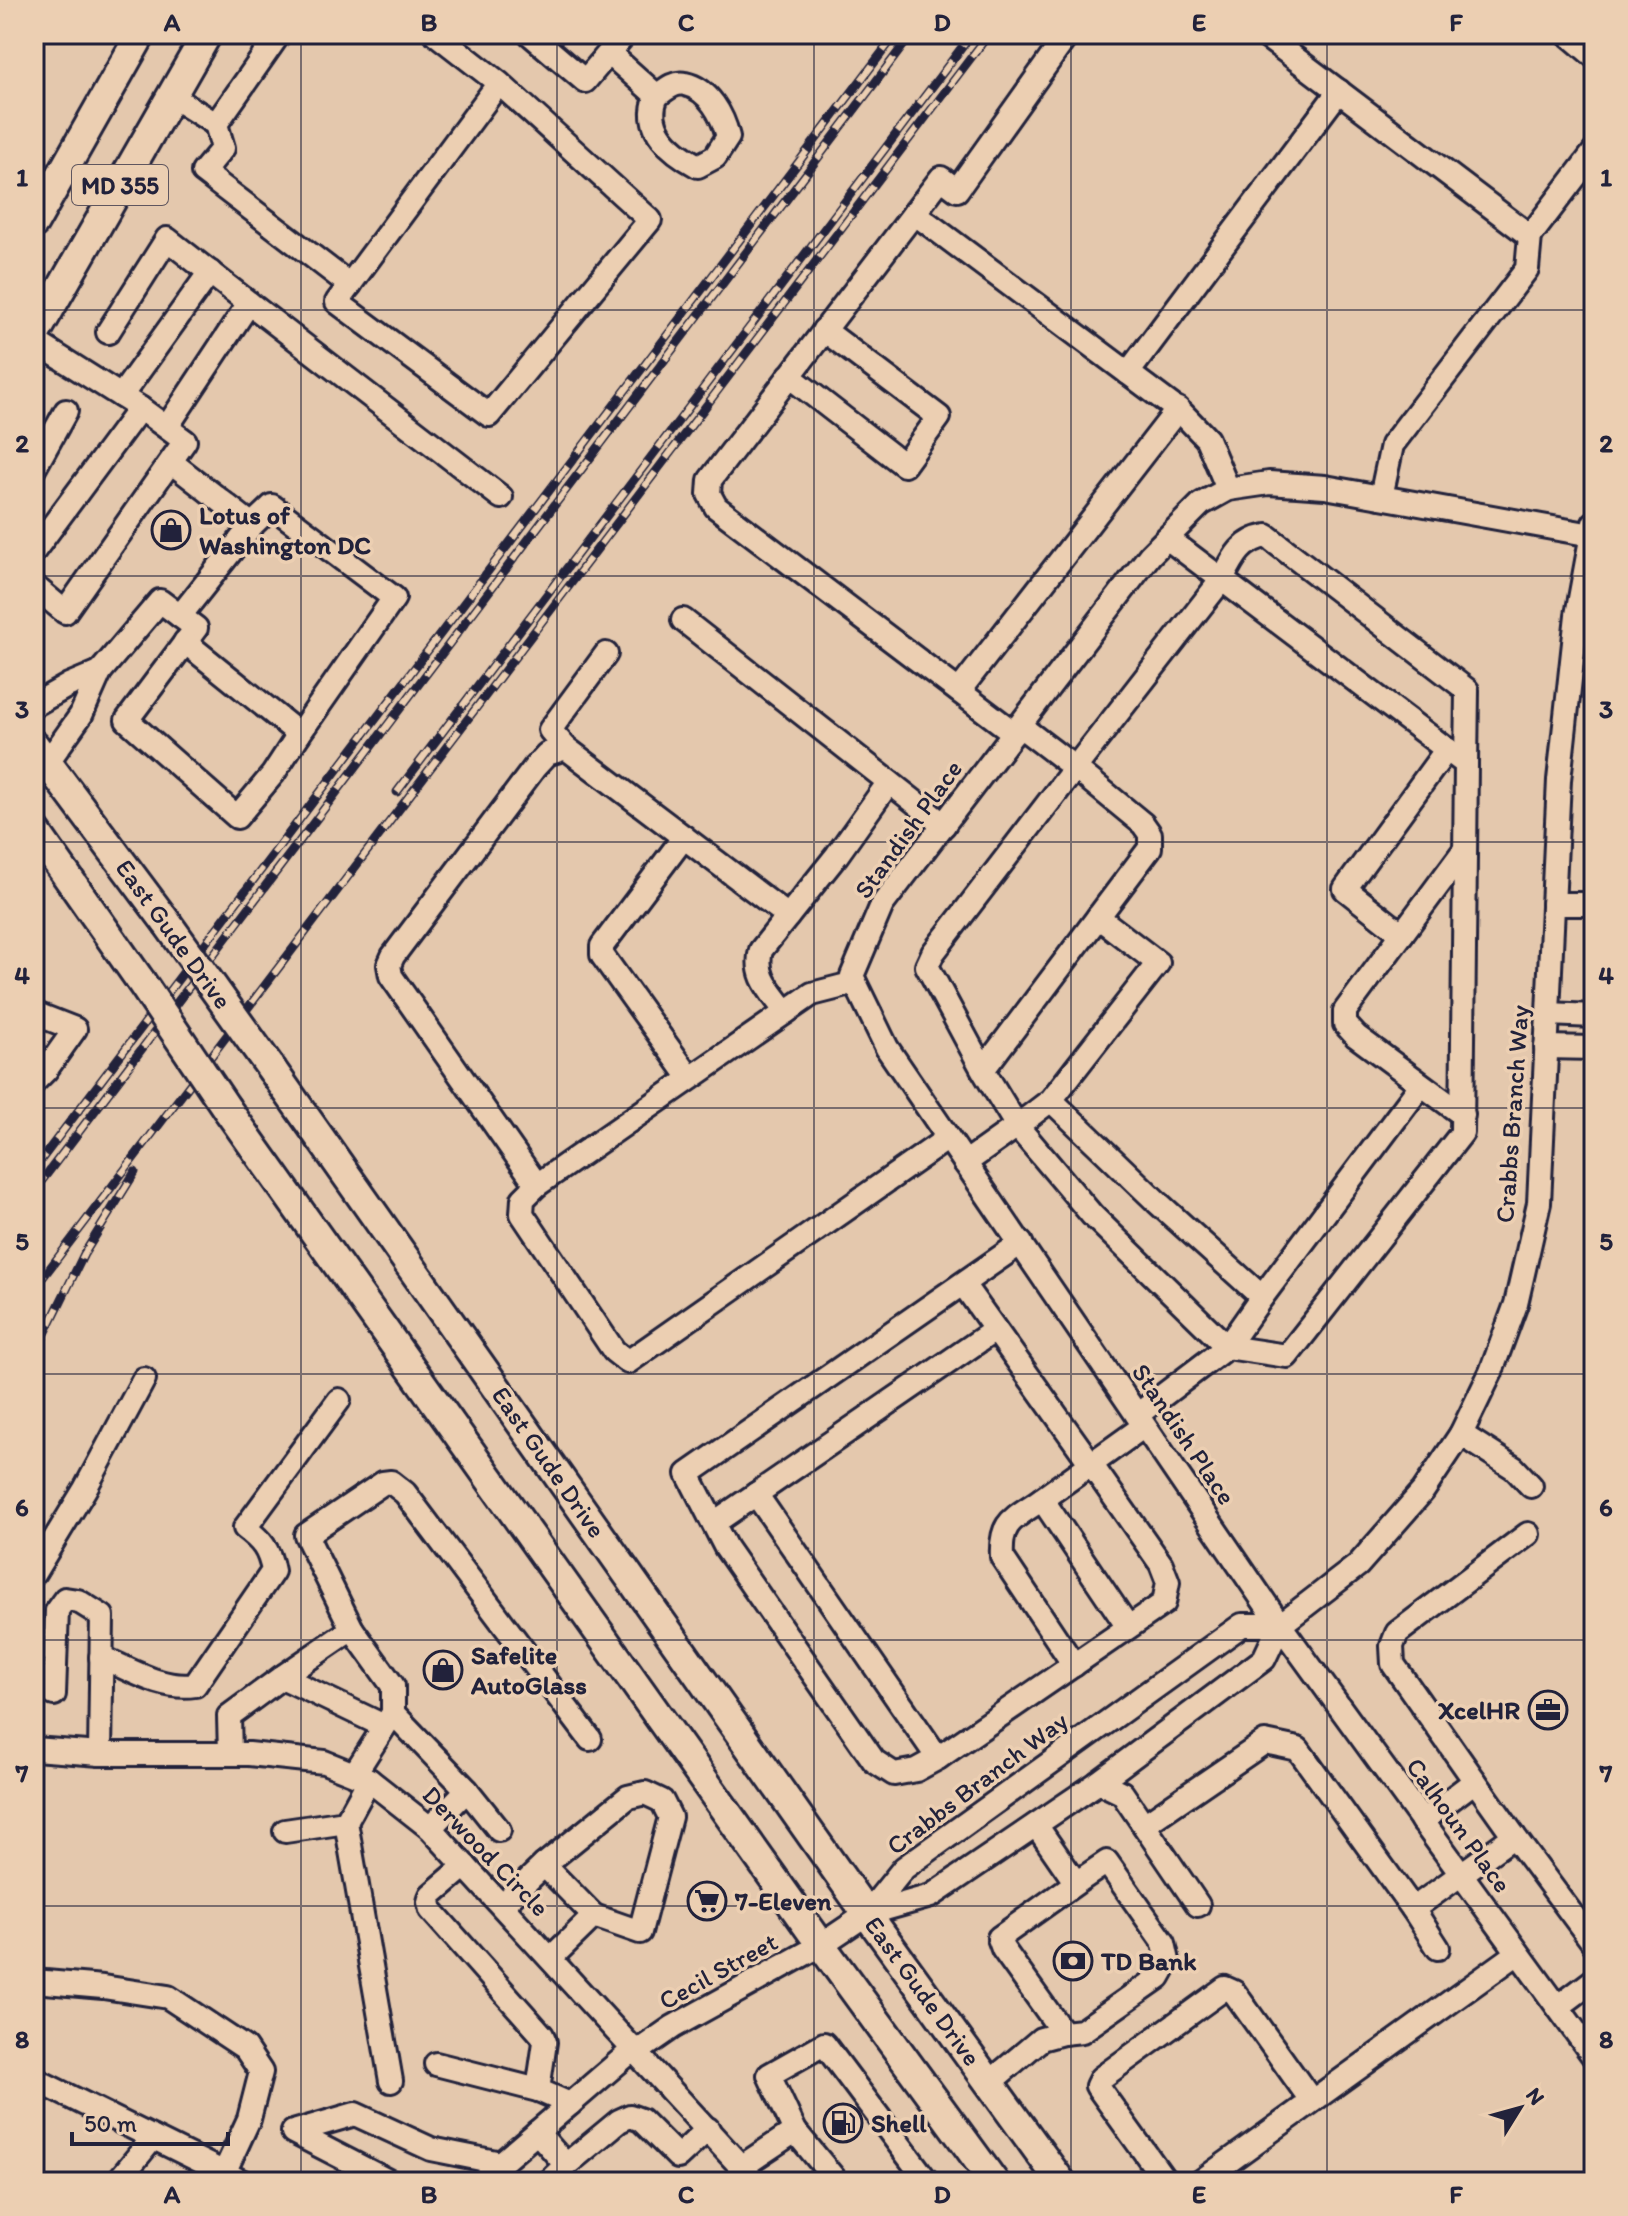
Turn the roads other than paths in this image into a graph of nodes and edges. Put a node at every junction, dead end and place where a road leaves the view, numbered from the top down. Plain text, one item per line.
1 (141, 34) edge
2 (207, 34) edge
3 (279, 34) edge
4 (436, 34) edge
5 (530, 34) edge
6 (625, 34) edge
7 (1068, 34) edge
8 (1263, 34) edge
9 (1568, 34) edge
10 (609, 53) junction
11 (1594, 56) edge
12 (499, 83) junction
13 (1339, 91) junction
14 (171, 96) junction
15 (657, 96) dead end
16 (216, 124) junction
17 (1594, 152) edge
18 (914, 213) junction
19 (34, 223) edge
20 (1530, 236) junction
21 (210, 272) junction
22 (350, 285) junction
23 (249, 303) junction
24 (824, 330) junction
25 (108, 332) dead end
26 (34, 338) edge
27 (1128, 373) junction
28 (789, 376) junction
29 (131, 402) junction
30 (1178, 409) junction
31 (66, 411) dead end
32 (167, 427) junction
33 (171, 462) junction
34 (34, 469) edge
35 (1228, 489) junction
36 (501, 497) dead end
37 (1381, 497) junction
38 (252, 525) junction
39 (1593, 529) edge
40 (1167, 538) junction
41 (34, 551) edge
42 (1223, 578) junction
43 (1590, 579) edge
44 (34, 586) edge
45 (180, 616) junction
46 (683, 620) dead end
47 (185, 642) junction
48 (606, 654) dead end
49 (100, 672) junction
50 (959, 691) junction
51 (34, 705) edge
52 (1017, 729) junction
53 (299, 734) junction
54 (566, 748) junction
55 (1447, 749) junction
56 (41, 754) edge
57 (1466, 764) junction
58 (1075, 768) junction
59 (889, 782) junction
60 (944, 825) junction
61 (36, 835) edge
62 (684, 837) junction
63 (1465, 849) junction
64 (1553, 904) junction
65 (1594, 904) edge
66 (788, 916) junction
67 (1098, 917) junction
68 (1402, 934) junction
69 (855, 983) junction
70 (786, 1012) junction
71 (34, 1013) edge
72 (1548, 1014) junction
73 (1594, 1016) edge
74 (1546, 1047) junction
75 (1594, 1048) edge
76 (983, 1070) junction
77 (690, 1078) junction
78 (34, 1082) edge
79 (1421, 1085) junction
80 (1051, 1100) junction
81 (1463, 1115) junction
82 (1017, 1126) junction
83 (948, 1138) junction
84 (965, 1163) junction
85 (537, 1185) junction
86 (1021, 1243) junction
87 (963, 1284) junction
88 (1262, 1297) junction
89 (995, 1330) junction
90 (1227, 1347) junction
91 (144, 1379) dead end
92 (339, 1400) dead end
93 (1140, 1421) junction
94 (1461, 1434) junction
95 (1091, 1464) junction
96 (1531, 1486) dead end
97 (756, 1494) junction
98 (1042, 1499) junction
99 (714, 1523) junction
100 (1528, 1534) dead end
101 (34, 1573) edge
102 (1280, 1625) junction
103 (1128, 1627) junction
104 (352, 1629) junction
105 (101, 1657) junction
106 (1074, 1665) junction
107 (282, 1677) junction
108 (54, 1694) dead end
109 (389, 1720) junction
110 (590, 1739) dead end
111 (34, 1749) edge
112 (100, 1754) junction
113 (230, 1754) junction
114 (938, 1758) junction
115 (362, 1776) junction
116 (1475, 1781) junction
117 (1099, 1782) junction
118 (467, 1790) junction
119 (1422, 1821) junction
120 (346, 1822) junction
121 (1036, 1825) junction
122 (1144, 1825) junction
123 (430, 1828) junction
124 (499, 1830) dead end
125 (285, 1831) dead end
126 (1514, 1836) junction
127 (544, 1865) junction
128 (465, 1866) junction
129 (1461, 1875) junction
130 (1076, 1883) junction
131 (502, 1905) junction
132 (1198, 1905) dead end
133 (1413, 1909) junction
134 (867, 1914) junction
135 (594, 1916) junction
136 (1594, 1944) edge
137 (821, 1945) junction
138 (1438, 1948) dead end
139 (1518, 1953) junction
140 (551, 1958) junction
141 (1594, 1980) edge
142 (34, 1981) edge
143 (1558, 2007) junction
144 (1063, 2033) junction
145 (636, 2050) junction
146 (1594, 2057) edge
147 (436, 2064) dead end
148 (34, 2079) edge
149 (391, 2081) dead end
150 (989, 2083) junction
151 (538, 2090) junction
152 (1311, 2100) junction
153 (570, 2104) junction
154 (708, 2129) junction
155 (795, 2131) junction
156 (537, 2132) junction
157 (153, 2138) junction
158 (501, 2163) junction
159 (566, 2165) junction
160 (748, 2174) edge
161 (233, 2177) edge
162 (117, 2182) edge
163 (390, 2182) edge
164 (482, 2182) edge
165 (548, 2182) edge
166 (837, 2182) edge
167 (922, 2182) edge
168 (994, 2182) edge
169 (1061, 2182) edge
170 (1166, 2182) edge
171 (1200, 2182) edge

1 - 19 main road, MD 355
2 - 14 main road, MD 355
3 - 16 street
4 - 12 street
5 - 10 street
6 - 10 street
7 - 18 street
8 - 13 street
9 - 11 street
10 - 15 street
12 - 22 street
12 - 22 street
13 - 20 street
13 - 27 street
14 - 16 street
14 - 26 main road, MD 355
16 - 22 street
17 - 20 street
18 - 24 street
18 - 27 street
20 - 37 street
21 - 23 street
21 - 25 street
21 - 29 street
23 - 32 street
23 - 36 street
24 - 28 street
24 - 28 street
26 - 29 street
27 - 30 street
28 - 50 street
29 - 32 street
29 - 41 street
30 - 35 street
30 - 50 street
31 - 34 street
32 - 33 street
33 - 38 street
33 - 44 street
35 - 37 street, Standish Place
35 - 40 street, Standish Place
37 - 39 street, Standish Place
38 - 45 street
38 - 53 street
39 - 43 street, Crabbs Branch Way
40 - 42 street
40 - 52 street, Standish Place
42 - 55 street
42 - 57 street
42 - 58 street
43 - 64 street, Crabbs Branch Way
45 - 47 street
45 - 49 street
46 - 59 street
47 - 53 street
47 - 53 street
48 - 54 street
49 - 51 street
49 - 56 street
50 - 52 street
52 - 58 street
52 - 60 street, Standish Place
54 - 62 street
54 - 85 street
55 - 57 street
55 - 68 street
56 - 134 main road, East Gude Drive, bridge
57 - 63 street
58 - 67 street
58 - 76 street
59 - 60 street
59 - 66 street
60 - 69 street, Standish Place
61 - 137 main road, East Gude Drive, bridge
62 - 66 street
62 - 77 street
63 - 68 street
63 - 81 street
64 - 65 street
64 - 72 street, Crabbs Branch Way
66 - 70 street
67 - 76 street
67 - 80 street
68 - 79 street
69 - 70 street
69 - 83 street, Standish Place
70 - 77 street
71 - 78 street
72 - 73 street
72 - 74 street, Crabbs Branch Way
74 - 75 street
74 - 94 street, Crabbs Branch Way
76 - 82 street
77 - 85 street
79 - 81 street
79 - 88 street
80 - 82 street
80 - 88 street
81 - 90 street
82 - 84 street
82 - 90 street
83 - 84 street, Standish Place
83 - 85 street
84 - 86 street, Standish Place
86 - 87 street
86 - 93 street, Standish Place
87 - 89 street
87 - 99 street
88 - 90 street
89 - 95 street
89 - 97 street
90 - 93 street
91 - 101 street
92 - 105 street
93 - 95 street
93 - 102 street, Standish Place
94 - 96 street
94 - 102 street, Crabbs Branch Way
95 - 98 street
95 - 103 street
97 - 99 street
97 - 114 street
98 - 103 street
98 - 106 street
99 - 114 street
100 - 116 street
102 - 117 street, Crabbs Branch Way
102 - 119 street, Calhoun Place
102 - 134 street, Crabbs Branch Way
103 - 106 street
104 - 107 street
104 - 109 street
104 - 110 street
105 - 108 street
105 - 112 street
106 - 114 street
107 - 109 street
107 - 113 street
109 - 115 street
109 - 118 street
111 - 112 street, Derwood Circle
112 - 113 street, Derwood Circle
113 - 115 street, Derwood Circle
115 - 120 street
115 - 123 street, Derwood Circle
116 - 119 street
116 - 126 street
117 - 121 street, Crabbs Branch Way
117 - 122 street
118 - 123 street
118 - 124 street
119 - 129 street, Calhoun Place
120 - 125 street
120 - 149 street
121 - 130 street
121 - 134 street, Crabbs Branch Way
122 - 132 street
122 - 133 street
123 - 128 street, Derwood Circle
126 - 129 street
126 - 136 street
127 - 131 street
127 - 135 street
127 - 135 street
128 - 131 street, Derwood Circle
128 - 151 street
129 - 133 street
129 - 139 street, Calhoun Place
130 - 144 street
130 - 144 street
131 - 140 street, Derwood Circle
133 - 138 street
134 - 137 street, Cecil Street
134 - 150 main road, East Gude Drive
135 - 140 street
137 - 145 street, Cecil Street
137 - 168 main road, East Gude Drive
139 - 143 street, Calhoun Place
139 - 152 street
140 - 145 street, Derwood Circle
141 - 143 street
142 - 161 street
143 - 146 street, Calhoun Place
144 - 150 street
145 - 153 street, Cecil Street
145 - 154 street, Derwood Circle
147 - 151 street
148 - 157 street
150 - 169 main road, East Gude Drive
151 - 153 street
152 - 170 street
152 - 171 street
153 - 156 street, Cecil Street
154 - 159 street
154 - 160 street, Derwood Circle
155 - 160 street
155 - 166 street
155 - 167 street
156 - 158 street, Cecil Street
156 - 159 street
157 - 161 street
157 - 162 street
158 - 163 street
158 - 164 street, Cecil Street
159 - 165 street

